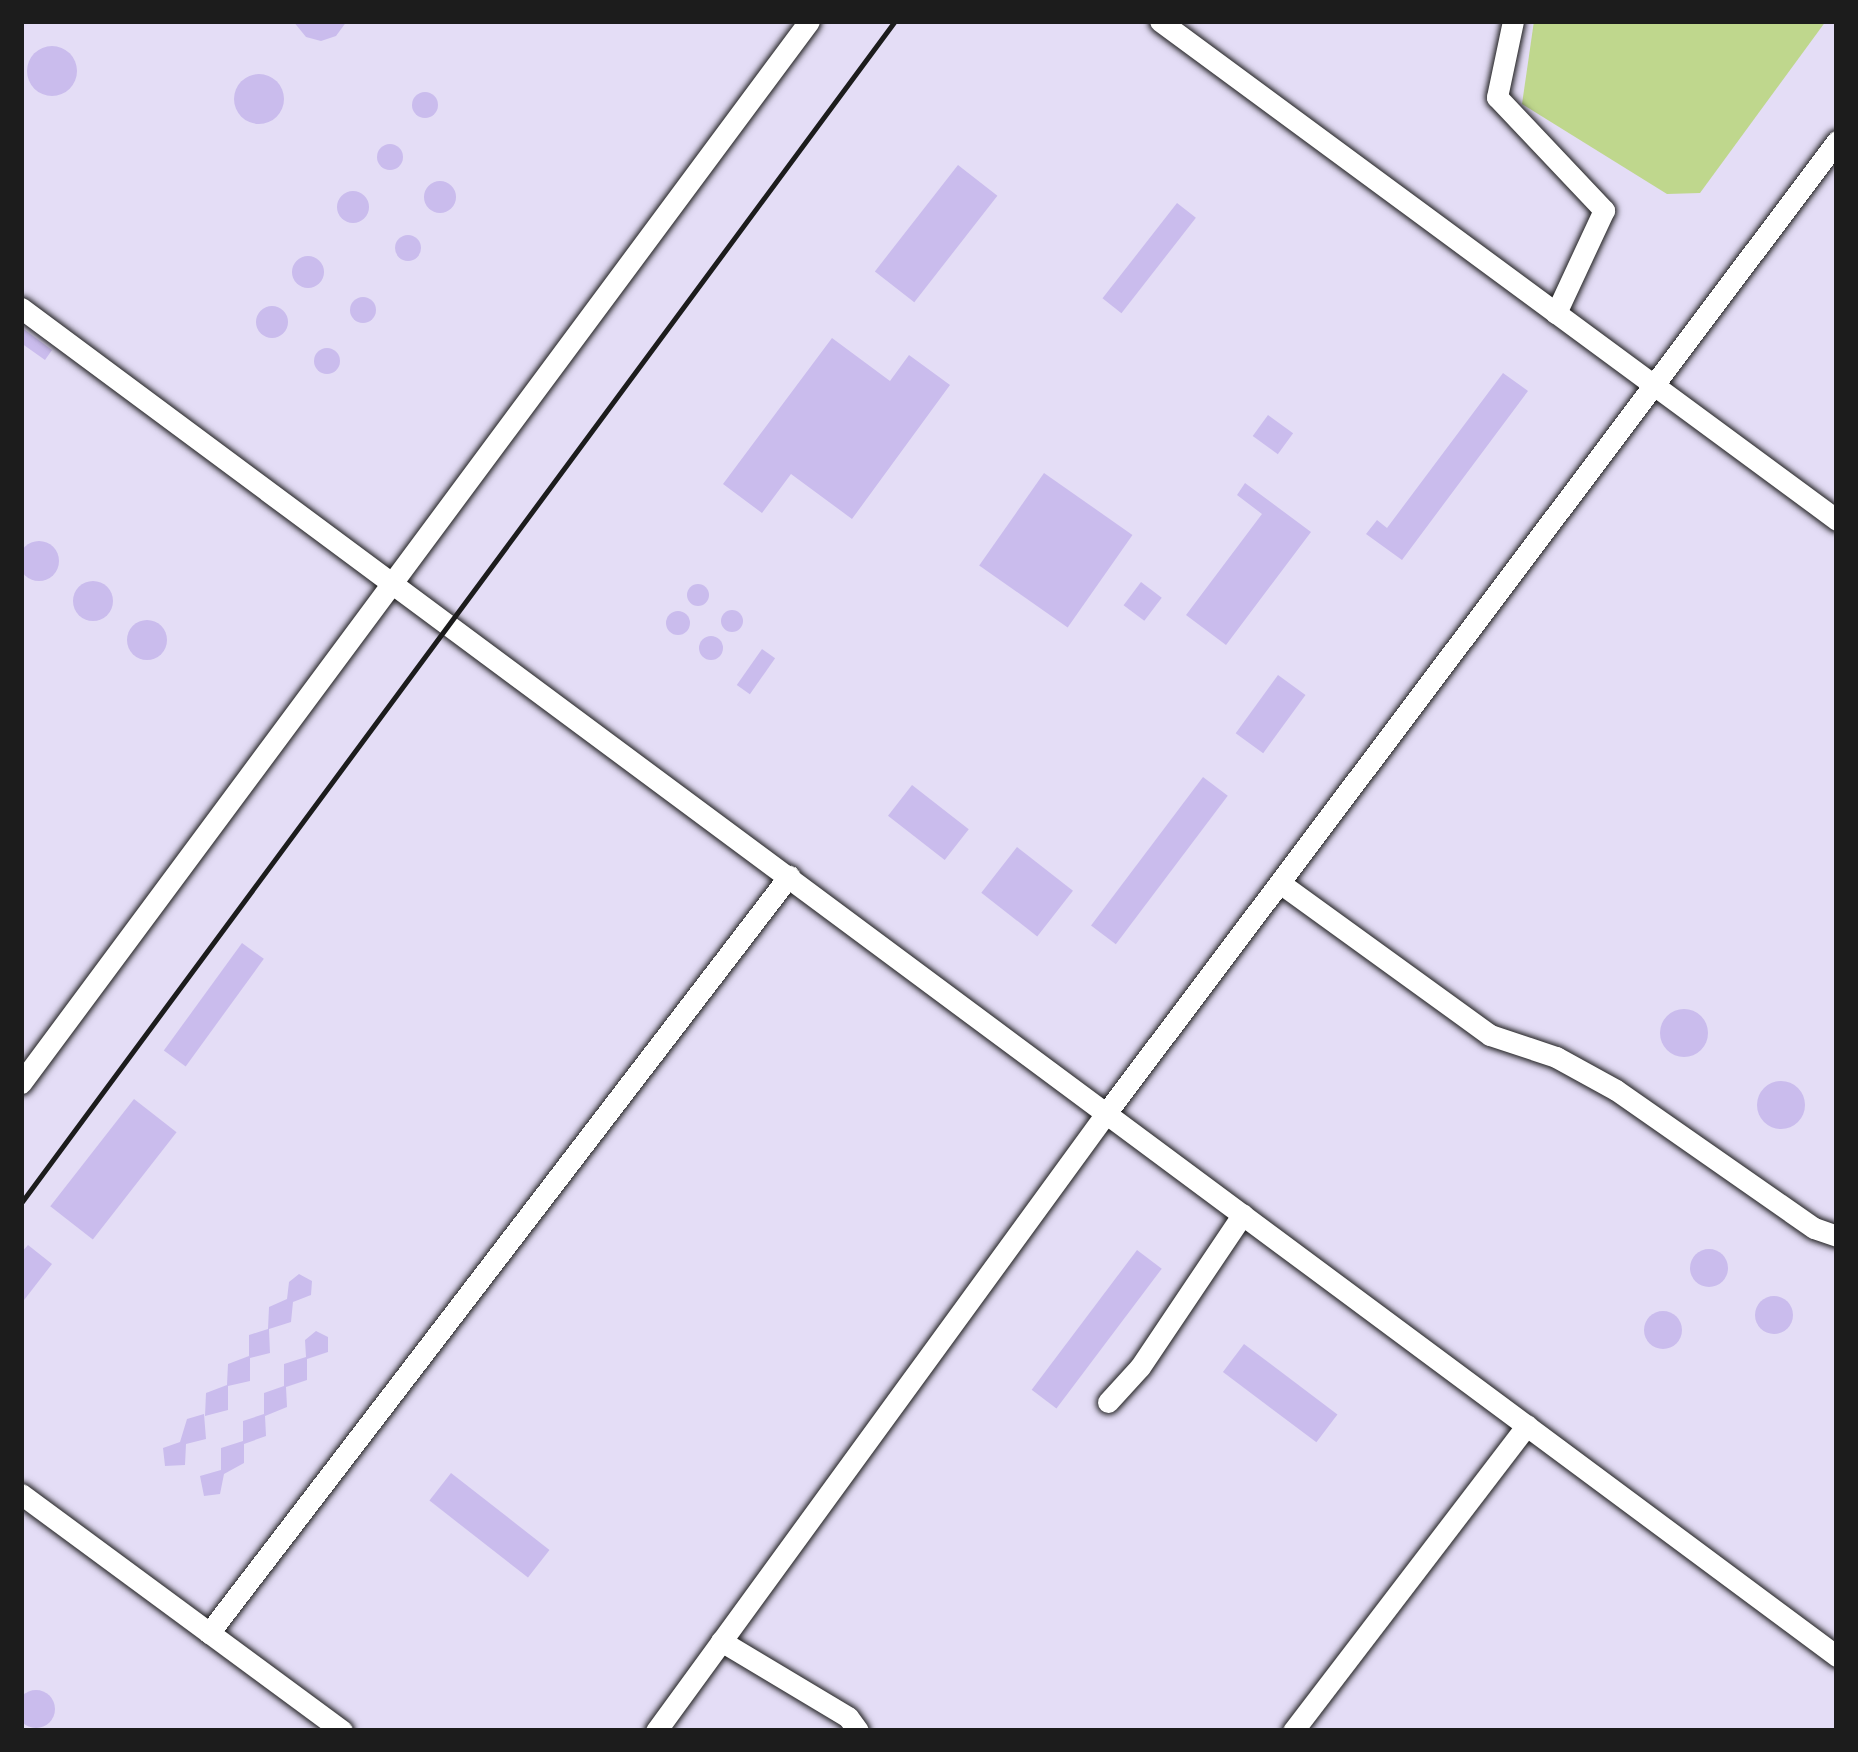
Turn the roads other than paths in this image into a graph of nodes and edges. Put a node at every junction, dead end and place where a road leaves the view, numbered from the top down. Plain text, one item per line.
1 (809, 21) edge
2 (1160, 21) edge
3 (1513, 21) edge
4 (1837, 141) edge
5 (21, 308) edge
6 (1556, 313) junction
7 (1655, 386) junction
8 (1837, 520) edge
9 (395, 582) junction
10 (789, 876) junction
11 (1280, 883) junction
12 (21, 1083) edge
13 (1107, 1112) junction
14 (1243, 1214) junction
15 (1837, 1236) edge
16 (1108, 1402) dead end
17 (1527, 1425) junction
18 (21, 1494) edge
19 (209, 1633) junction
20 (721, 1641) junction
21 (1837, 1656) edge
22 (342, 1731) edge
23 (656, 1731) edge
24 (858, 1731) edge
25 (1293, 1731) edge

1 - 9 lane
2 - 6 lane
3 - 6 lane
4 - 7 lane
5 - 9 lane
6 - 7 lane
7 - 8 lane
7 - 11 lane
9 - 10 lane
9 - 12 lane
10 - 13 lane
10 - 19 lane
11 - 13 lane
11 - 15 lane
13 - 14 lane
13 - 20 lane
14 - 16 lane
14 - 17 lane
17 - 21 lane
17 - 25 lane
18 - 19 lane
19 - 22 lane
20 - 23 lane
20 - 24 lane

